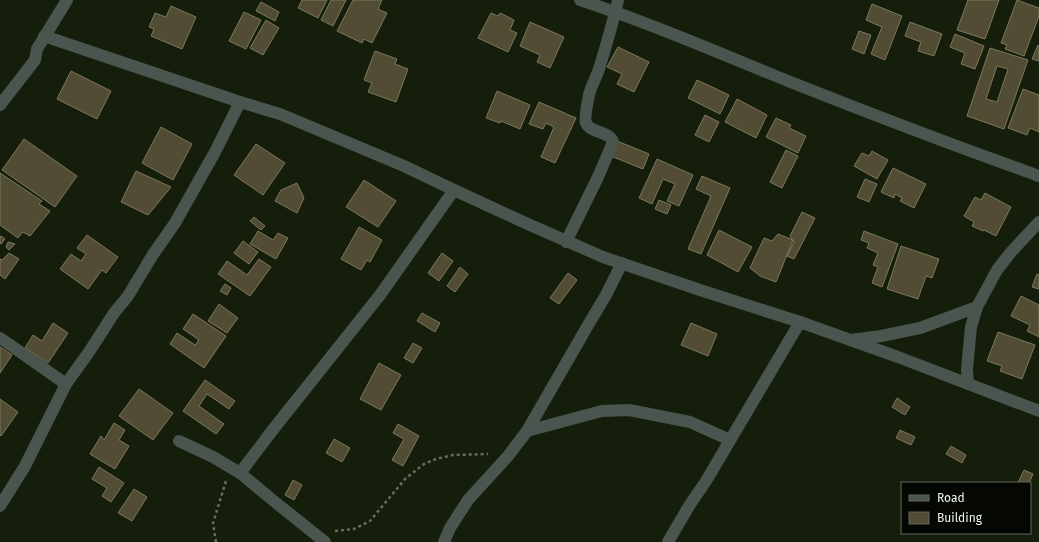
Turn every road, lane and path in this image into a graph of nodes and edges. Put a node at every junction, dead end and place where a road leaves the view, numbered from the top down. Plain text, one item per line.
1 (67, 0) edge
2 (580, 0) edge
3 (617, 6) edge
4 (44, 36) junction
5 (240, 102) junction
6 (0, 105) edge
7 (1039, 176) edge
8 (454, 190) junction
9 (1039, 222) edge
10 (566, 242) junction
11 (622, 263) junction
12 (977, 307) junction
13 (800, 322) junction
14 (0, 338) edge
15 (850, 341) junction
16 (66, 384) junction
17 (968, 384) junction
18 (1039, 411) edge
19 (527, 431) junction
20 (179, 440) dead end
21 (730, 440) junction
22 (508, 456) junction
23 (235, 470) junction
24 (0, 506) edge
25 (315, 533) junction
26 (216, 542) edge
27 (325, 542) edge
28 (444, 542) edge
29 (668, 542) edge

1 - 4 street
2 - 3 street
3 - 7 street
3 - 10 street
4 - 5 street
4 - 6 street
5 - 8 street
5 - 16 street
8 - 10 street
8 - 23 street
9 - 12 street
10 - 11 street
11 - 13 street
11 - 19 street
12 - 15 street
12 - 17 street
13 - 15 street
13 - 21 street
14 - 16 street
15 - 17 street
16 - 24 street
17 - 18 street
19 - 21 street
19 - 22 street
20 - 23 street
21 - 29 street
22 - 25 path
22 - 28 street
23 - 25 street
23 - 26 path
25 - 27 street

